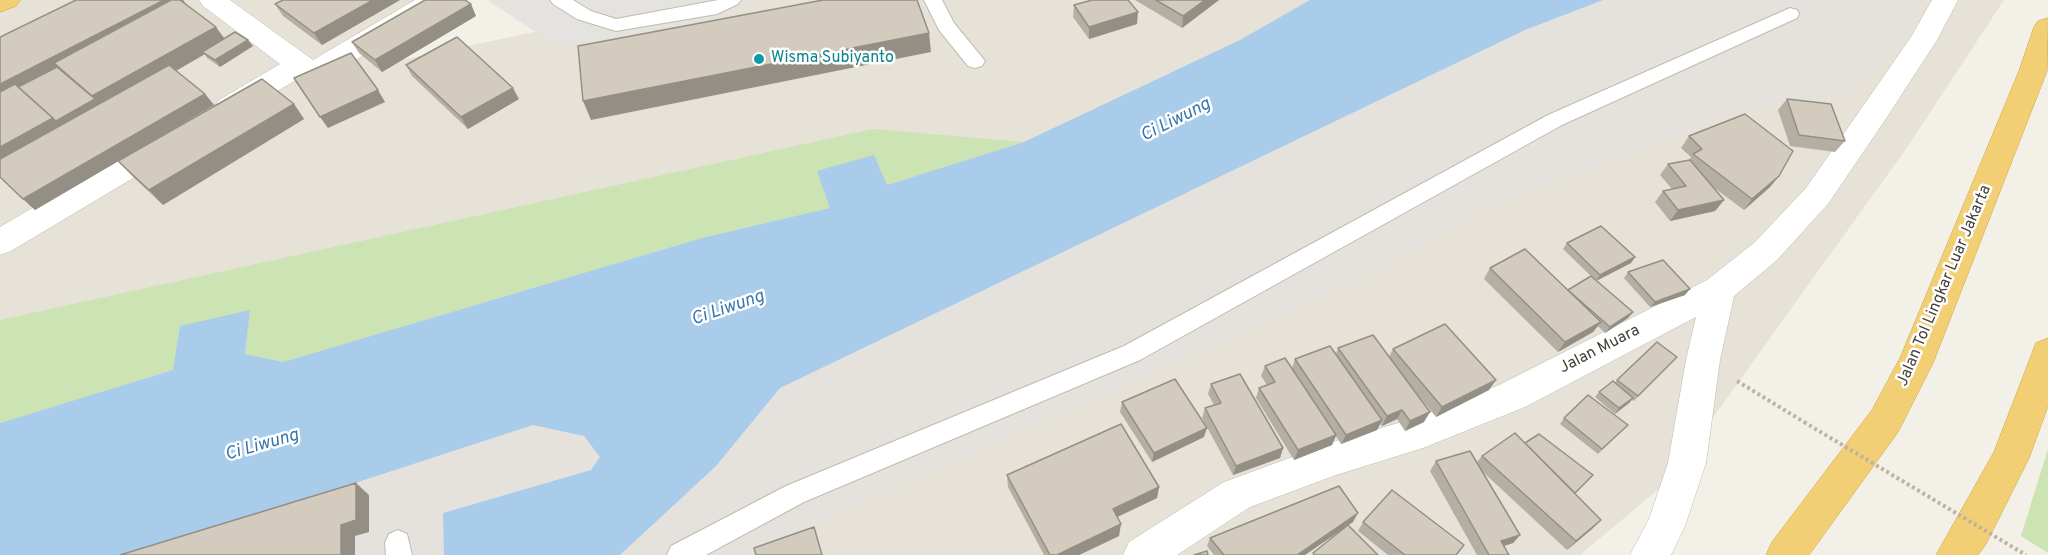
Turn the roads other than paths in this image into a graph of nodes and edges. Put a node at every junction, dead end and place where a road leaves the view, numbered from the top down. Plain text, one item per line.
1 (7, 0) edge
2 (212, 0) edge
3 (435, 0) edge
4 (559, 0) edge
5 (732, 0) edge
6 (933, 0) edge
7 (1946, 0) edge
8 (0, 3) edge
9 (1790, 14) dead end
10 (2048, 27) edge
11 (975, 62) dead end
12 (300, 65) junction
13 (0, 242) edge
14 (1719, 289) junction
15 (2048, 353) edge
16 (680, 555) edge
17 (1143, 555) edge
18 (1650, 555) edge
19 (1786, 555) edge
20 (1956, 555) edge

1 - 8 highway
2 - 12 street
3 - 12 street
4 - 5 lane
6 - 11 lane
7 - 14 street, Jalan Muara
9 - 16 lane
10 - 19 highway, Jalan Tol Lingkar Luar Jakarta
12 - 13 street
14 - 17 street, Jalan Muara
14 - 18 street
15 - 20 highway

